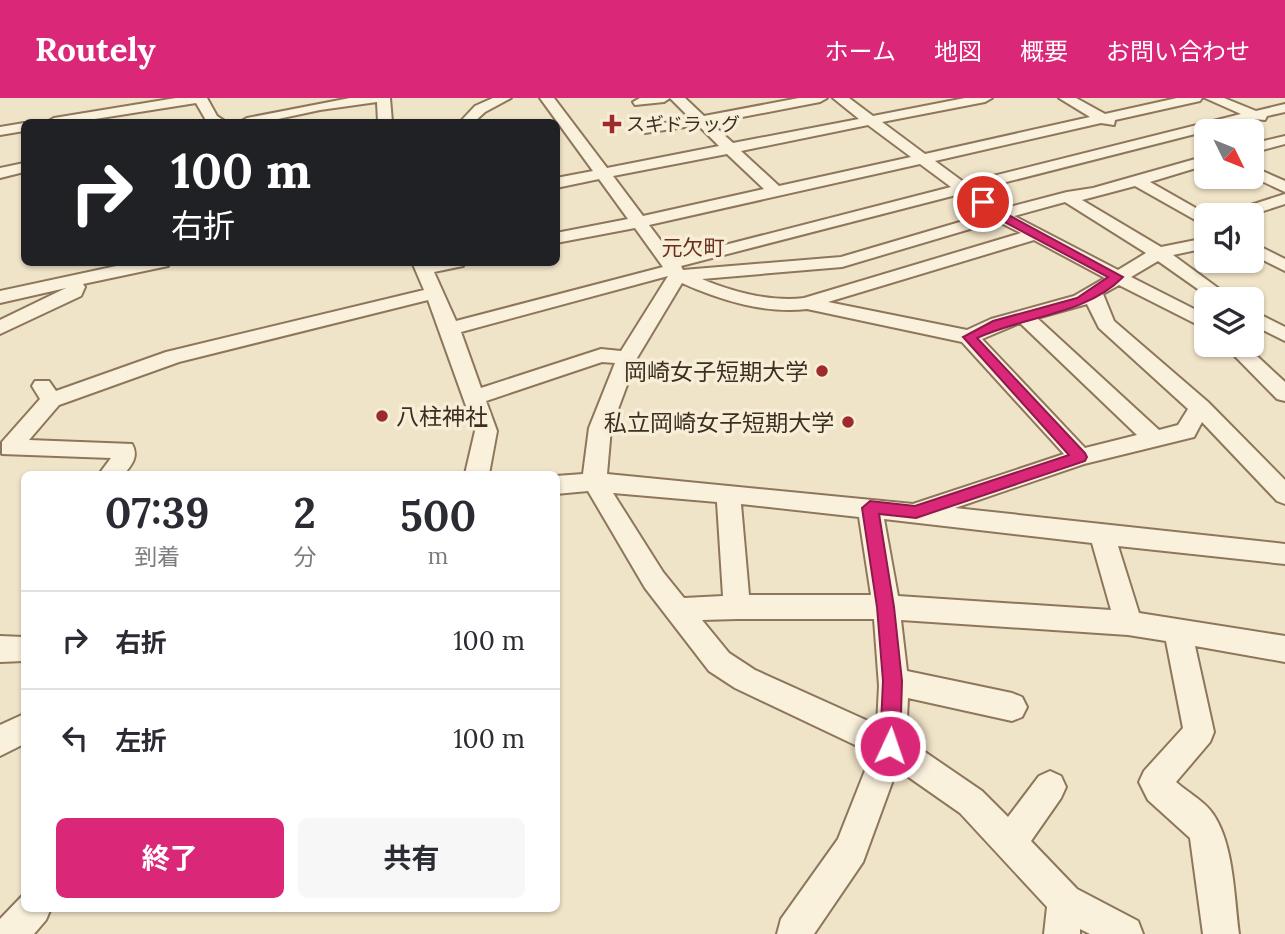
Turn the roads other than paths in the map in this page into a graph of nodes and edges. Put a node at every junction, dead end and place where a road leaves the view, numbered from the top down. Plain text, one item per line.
1 (381, 98) edge
2 (504, 98) edge
3 (547, 98) edge
4 (663, 98) edge
5 (677, 98) edge
6 (820, 98) edge
7 (840, 98) edge
8 (985, 98) edge
9 (1066, 98) edge
10 (1195, 98) edge
11 (1212, 98) edge
12 (640, 102) dead end
13 (1285, 108) edge
14 (1256, 115) junction
15 (1102, 118) junction
16 (72, 119) edge
17 (212, 119) edge
18 (261, 119) edge
19 (384, 119) edge
20 (473, 119) edge
21 (700, 120) junction
22 (871, 120) junction
23 (1285, 125) edge
24 (21, 128) edge
25 (650, 130) dead end
26 (0, 131) edge
27 (1285, 140) edge
28 (1146, 141) junction
29 (1264, 146) edge
30 (730, 148) junction
31 (923, 159) junction
32 (1194, 163) edge
33 (1187, 164) junction
34 (21, 169) edge
35 (0, 173) edge
36 (603, 174) junction
37 (1264, 176) edge
38 (1138, 181) junction
39 (560, 182) edge
40 (1285, 187) edge
41 (967, 190) junction
42 (776, 192) junction
43 (1067, 197) junction
44 (1285, 199) edge
45 (1264, 206) edge
46 (1194, 214) edge
47 (999, 215) junction
48 (639, 222) junction
49 (1035, 234) junction
50 (560, 237) edge
51 (1194, 246) edge
52 (1158, 253) junction
53 (1264, 254) edge
54 (144, 266) edge
55 (422, 266) edge
56 (1285, 266) edge
57 (674, 270) junction
58 (1117, 277) junction
59 (79, 280) junction
60 (1207, 287) edge
61 (434, 293) junction
62 (1094, 294) junction
63 (0, 297) edge
64 (807, 303) junction
65 (1025, 317) junction
66 (1194, 317) edge
67 (1264, 323) edge
68 (0, 328) edge
69 (450, 329) junction
70 (1285, 335) edge
71 (969, 337) junction
72 (1246, 357) edge
73 (627, 358) junction
74 (1285, 394) edge
75 (474, 398) junction
76 (1200, 407) junction
77 (1156, 440) junction
78 (5, 455) edge
79 (1080, 457) junction
80 (114, 471) edge
81 (478, 471) edge
82 (594, 482) junction
83 (560, 485) edge
84 (728, 494) junction
85 (1285, 495) edge
86 (870, 508) junction
87 (916, 512) junction
88 (1102, 533) junction
89 (1285, 554) edge
90 (737, 607) junction
91 (886, 607) junction
92 (677, 610) junction
93 (1128, 623) junction
94 (1177, 629) junction
95 (0, 649) edge
96 (21, 649) edge
97 (1285, 649) edge
98 (892, 681) junction
99 (1012, 708) dead end
100 (21, 730) edge
101 (0, 741) edge
102 (890, 746) junction
103 (1050, 787) dead end
104 (1010, 844) junction
105 (30, 912) edge
106 (1063, 917) edge
107 (10, 934) edge
108 (796, 934) edge
109 (1125, 934) edge
110 (1221, 934) edge

1 - 18 street
1 - 19 street
2 - 20 street
3 - 36 street
4 - 12 street
5 - 21 street
6 - 21 street
7 - 22 street
8 - 22 street
9 - 15 street
10 - 15 street
11 - 14 street
13 - 14 street
14 - 23 street
14 - 28 street
15 - 28 street
15 - 31 street
16 - 17 street
21 - 25 street
21 - 30 street
22 - 30 street
22 - 31 street
24 - 26 street
27 - 29 street
28 - 33 street
28 - 41 street
30 - 36 street
30 - 42 street
31 - 41 street
31 - 42 street
32 - 33 street
33 - 38 street
34 - 35 street
36 - 39 street
36 - 48 street
37 - 40 street
38 - 43 street
38 - 46 street
41 - 47 street
41 - 57 street
42 - 48 street
43 - 47 street
43 - 52 street
44 - 45 street
47 - 49 street
47 - 57 street
48 - 50 street
48 - 57 street
49 - 58 street
49 - 64 street
51 - 52 street
52 - 58 street
52 - 60 street
53 - 56 street
54 - 59 street
55 - 61 street
57 - 64 street
57 - 69 street
57 - 73 street
58 - 62 street
58 - 66 street
59 - 63 street
59 - 68 street
61 - 69 street
61 - 78 street
62 - 65 street
62 - 76 street
64 - 71 street
65 - 71 street
65 - 77 street
67 - 70 street
69 - 75 street
71 - 79 street
72 - 74 street
73 - 75 street
73 - 82 street
75 - 81 street
76 - 77 street
76 - 85 street
77 - 79 street
78 - 80 street
79 - 87 street
82 - 83 street
82 - 84 street
82 - 92 street
84 - 86 street
84 - 90 street
86 - 87 street
86 - 91 street
87 - 88 street
88 - 89 street
88 - 93 street
90 - 91 street
90 - 92 street
91 - 93 street
91 - 98 street
92 - 102 street
93 - 94 street
94 - 97 street
94 - 110 street
95 - 96 street
98 - 99 street
98 - 102 street
100 - 101 street
102 - 104 street
102 - 108 street
103 - 104 street
104 - 106 street
105 - 107 street
106 - 109 street

